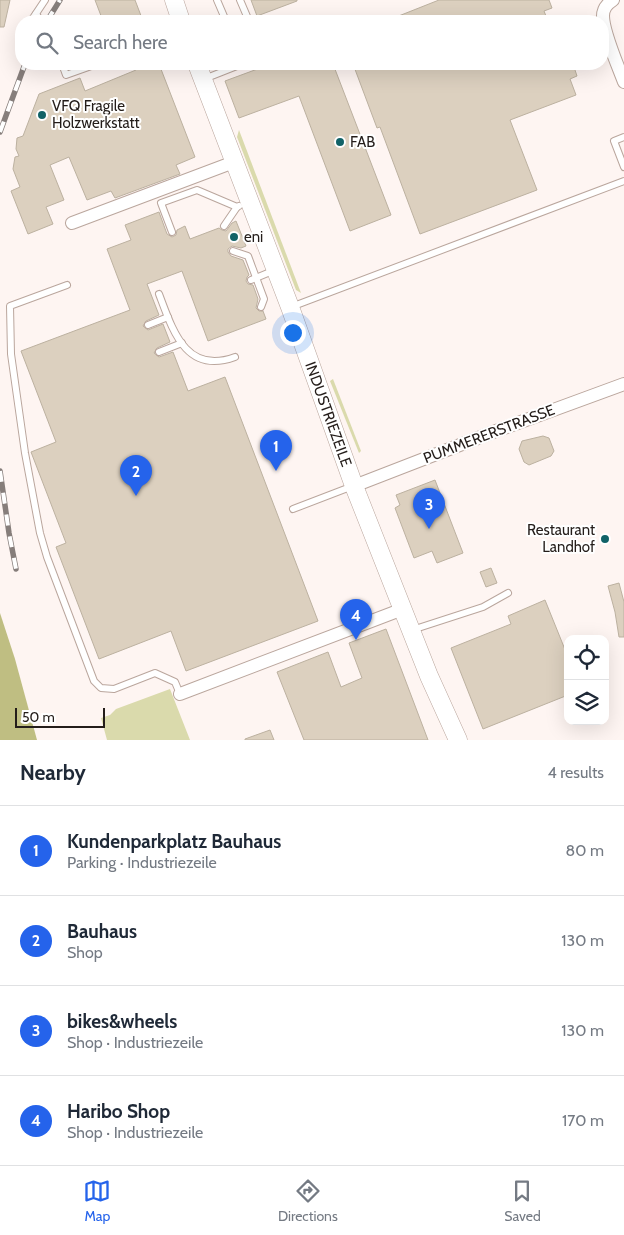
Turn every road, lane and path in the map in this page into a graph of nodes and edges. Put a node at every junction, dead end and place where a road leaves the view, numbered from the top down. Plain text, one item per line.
1 (45, 0) edge
2 (174, 0) edge
3 (217, 0) edge
4 (240, 0) edge
5 (613, 0) edge
6 (36, 14) edge
7 (179, 15) edge
8 (223, 15) edge
9 (246, 15) edge
10 (603, 15) edge
11 (609, 38) edge
12 (64, 70) edge
13 (80, 70) edge
14 (200, 71) edge
15 (624, 82) edge
16 (624, 137) edge
17 (234, 162) junction
18 (624, 167) edge
19 (624, 181) edge
20 (243, 205) junction
21 (72, 223) dead end
22 (224, 226) dead end
23 (172, 232) dead end
24 (233, 251) dead end
25 (276, 270) junction
26 (253, 279) junction
27 (67, 285) dead end
28 (159, 294) dead end
29 (261, 307) dead end
30 (290, 307) junction
31 (168, 317) junction
32 (148, 325) dead end
33 (182, 343) junction
34 (159, 352) dead end
35 (235, 357) dead end
36 (624, 384) edge
37 (354, 486) junction
38 (293, 509) dead end
39 (508, 593) dead end
40 (403, 609) junction
41 (411, 631) junction
42 (180, 694) joint
43 (458, 740) edge

1 - 6 lane
2 - 7 main road
3 - 8 lane
4 - 9 lane
5 - 10 street
11 - 15 street
12 - 13 lane
14 - 17 main road, INDUSTRIEZEILE
16 - 18 lane
17 - 20 main road, INDUSTRIEZEILE
17 - 21 street
19 - 30 lane
20 - 22 lane
20 - 23 lane
20 - 25 main road, INDUSTRIEZEILE
24 - 26 lane
25 - 26 lane
25 - 30 main road, INDUSTRIEZEILE
26 - 29 lane
27 - 42 lane
28 - 31 lane
30 - 37 main road, INDUSTRIEZEILE
31 - 32 lane
31 - 33 lane
33 - 34 lane
33 - 35 lane
36 - 37 street, PUMMERERSTRASSE
37 - 38 lane
37 - 40 main road, INDUSTRIEZEILE
39 - 41 lane
40 - 41 main road, INDUSTRIEZEILE
40 - 42 street
41 - 43 main road, INDUSTRIEZEILE

